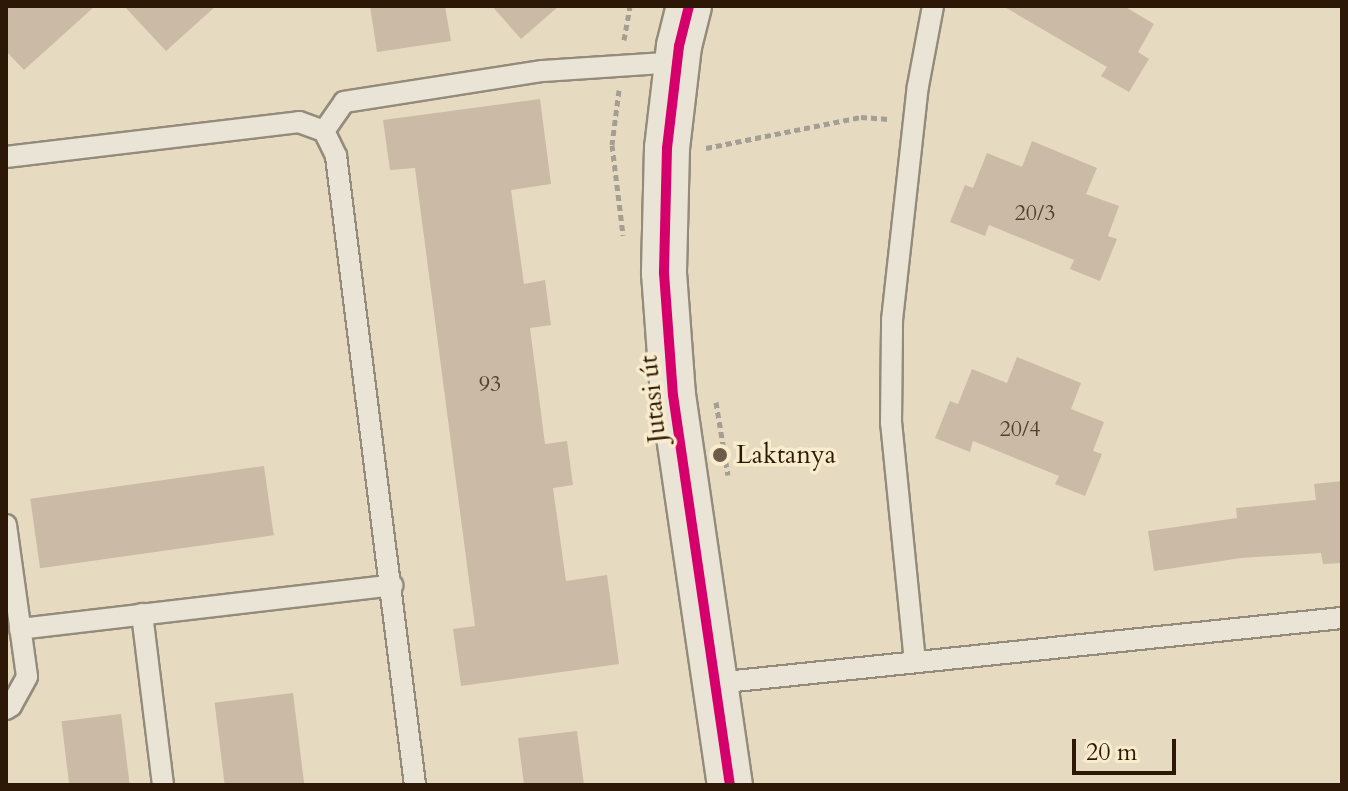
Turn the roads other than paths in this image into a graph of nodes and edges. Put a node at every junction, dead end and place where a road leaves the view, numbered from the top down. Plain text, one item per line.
1 (689, 6) edge
2 (933, 6) edge
3 (677, 62) junction
4 (324, 131) junction
5 (6, 157) edge
6 (6, 525) edge
7 (392, 585) junction
8 (142, 614) junction
9 (1342, 618) edge
10 (20, 629) junction
11 (915, 662) junction
12 (716, 683) junction
13 (6, 709) edge
14 (163, 785) edge
15 (415, 785) edge
16 (730, 785) edge

1 - 3 street, Jutasi út
2 - 11 lane
3 - 4 lane
3 - 12 street, Jutasi út
4 - 5 lane
4 - 7 lane
6 - 10 lane
7 - 8 lane
7 - 15 lane
8 - 10 lane
8 - 14 lane
9 - 11 lane
10 - 13 lane
11 - 12 lane
12 - 16 street, Jutasi út

